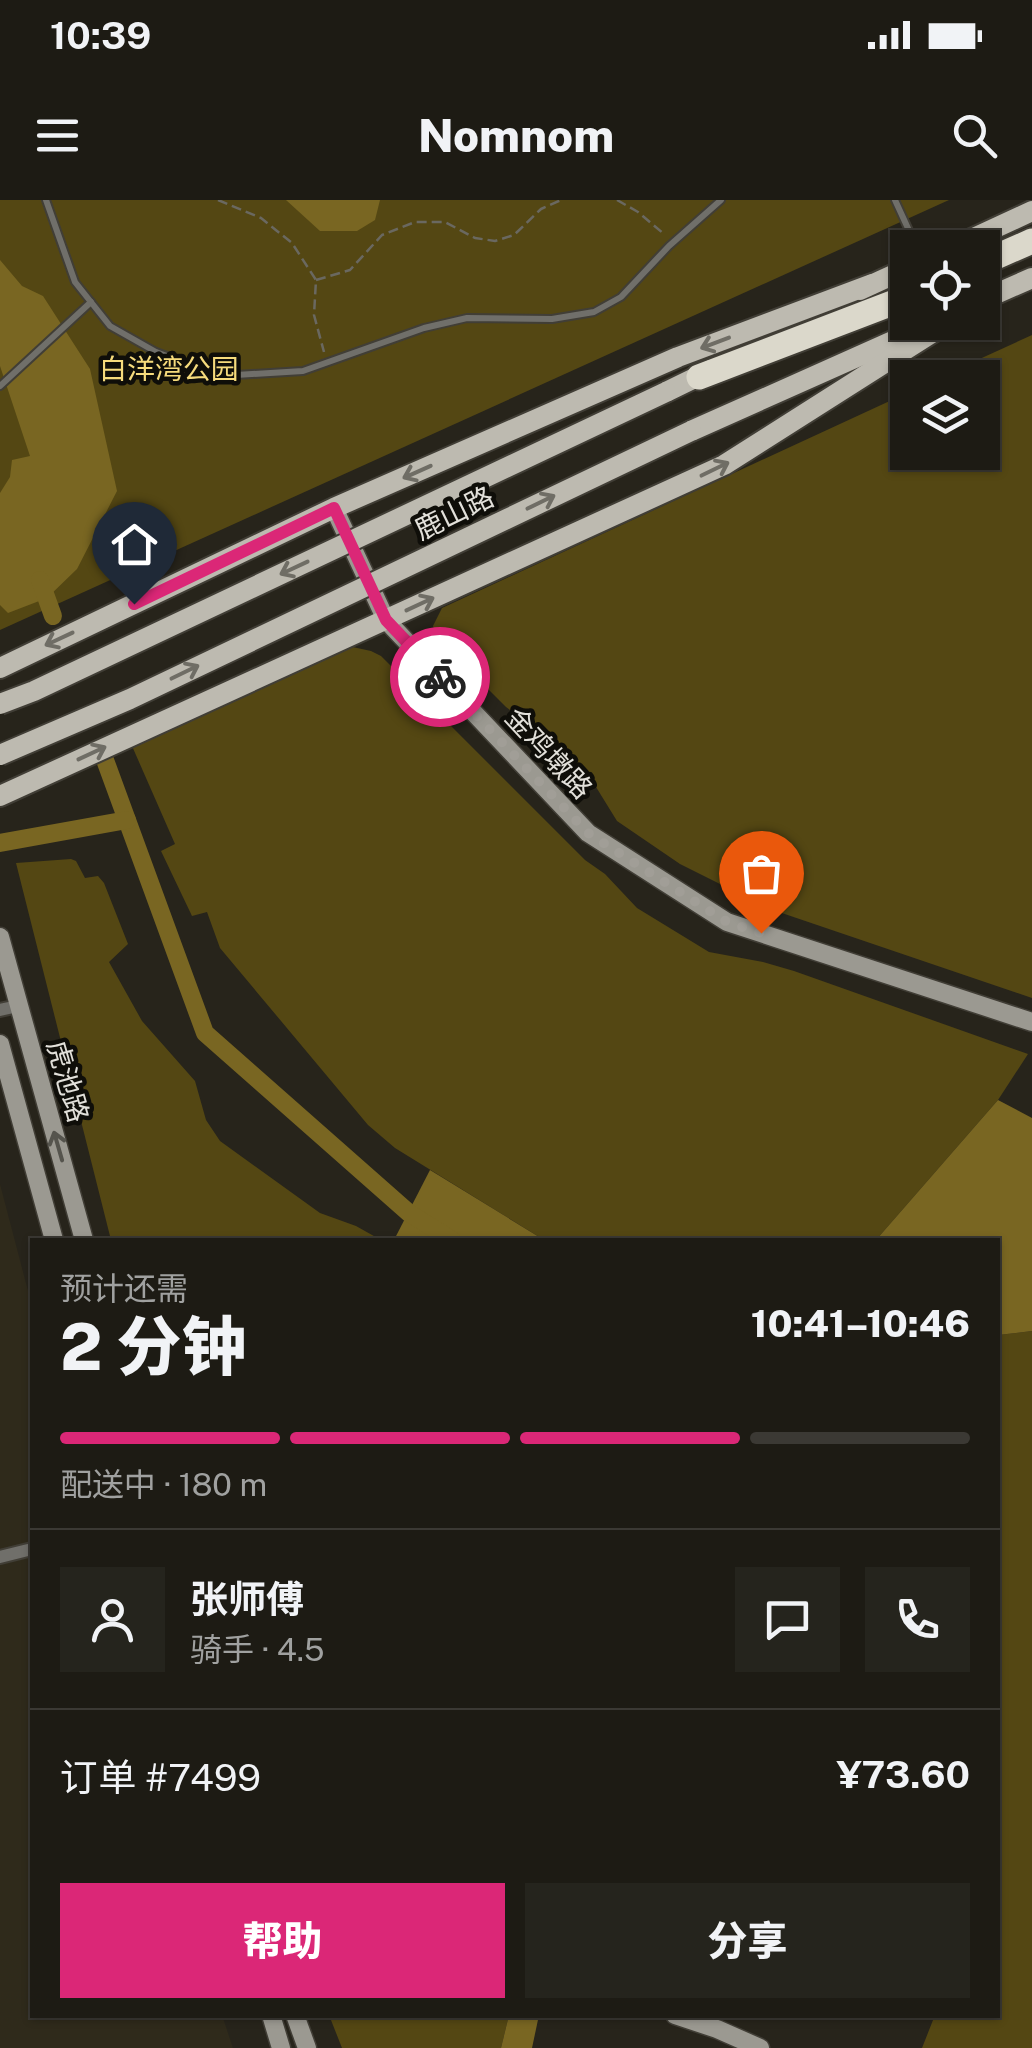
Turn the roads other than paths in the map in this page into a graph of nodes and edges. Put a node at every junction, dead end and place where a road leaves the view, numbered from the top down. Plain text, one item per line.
1 (46, 200) edge
2 (721, 200) edge
3 (895, 200) edge
4 (1032, 211) edge
5 (909, 230) edge
6 (991, 230) edge
7 (1032, 241) edge
8 (1000, 255) edge
9 (890, 276) edge
10 (1032, 278) edge
11 (872, 284) junction
12 (1000, 292) edge
13 (91, 302) junction
14 (890, 304) edge
15 (893, 340) edge
16 (920, 340) edge
17 (699, 376) junction
18 (0, 386) edge
19 (334, 508) junction
20 (386, 620) junction
21 (0, 668) edge
22 (34, 692) joint
23 (0, 706) edge
24 (0, 755) edge
25 (0, 796) edge
26 (0, 938) edge
27 (9, 1008) edge
28 (1032, 1022) edge
29 (0, 1044) edge
30 (53, 1238) edge
31 (83, 1238) edge
32 (30, 1549) edge
33 (0, 1557) edge
34 (272, 2018) edge
35 (297, 2018) edge
36 (685, 2018) edge
37 (280, 2048) edge
38 (307, 2048) edge
39 (760, 2048) edge

1 - 13 lane
2 - 13 lane
3 - 5 lane
4 - 6 main road
7 - 8 highway
9 - 11 main road, 鹿山路
10 - 12 main road
11 - 17 main road, 鹿山路
11 -> 19 main road
13 - 18 lane
14 - 17 highway
24 -> 15 main road, 鹿山路, bridge
20 -> 16 main road
17 -> 22 main road, 鹿山路, bridge
19 - 20 street, 金鸡墩路
19 -> 21 main road
25 -> 20 main road
20 - 28 street, 金鸡墩路
22 - 23 highway, bridge
26 - 27 street, 虎池路
31 -> 27 street, 虎池路
29 - 30 street, 虎池路
32 - 33 street
34 - 37 street
35 - 38 street
36 - 39 street

